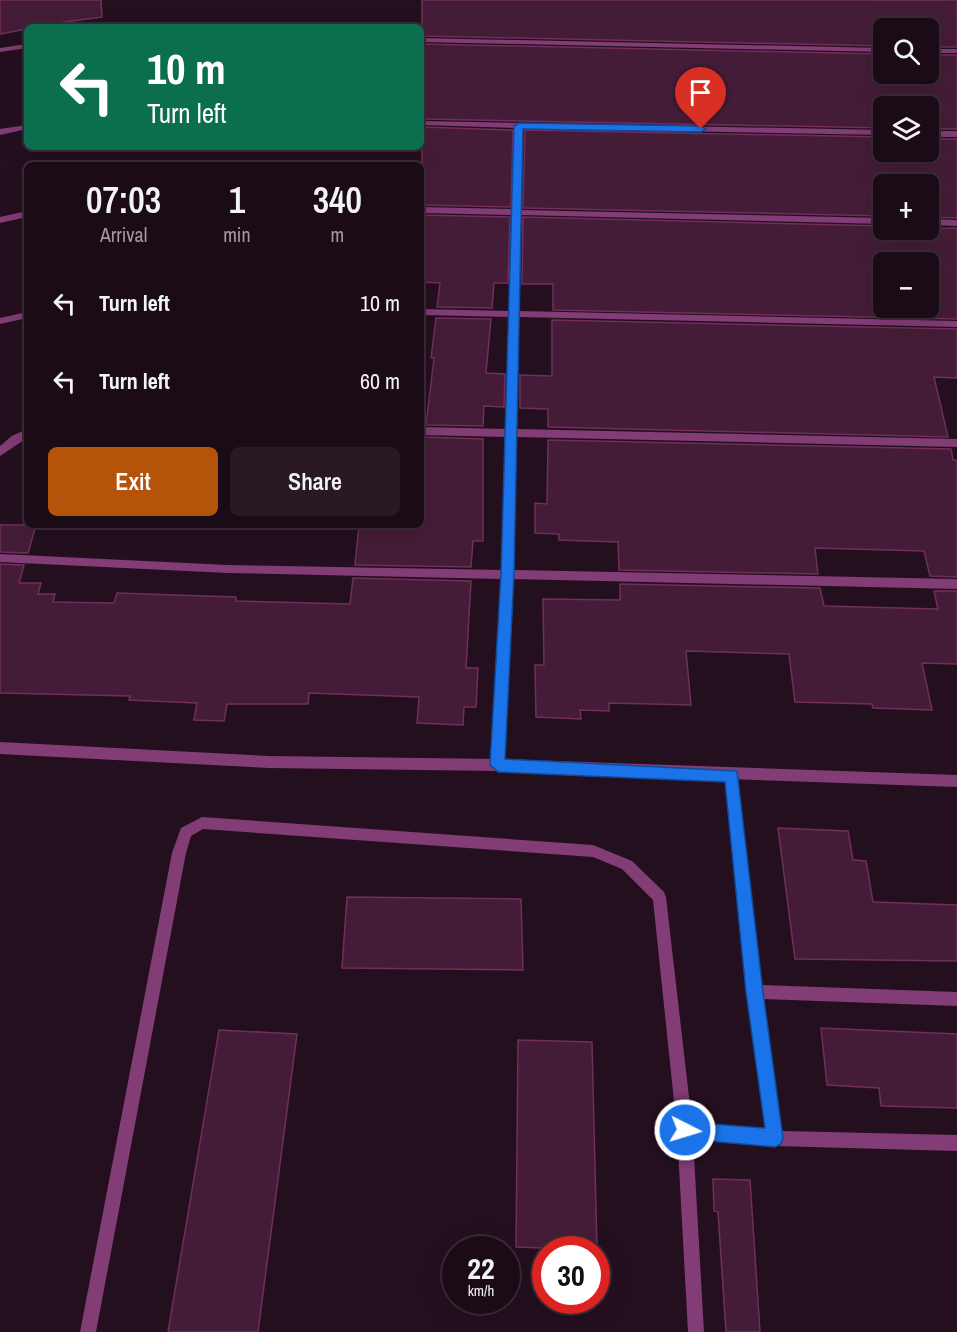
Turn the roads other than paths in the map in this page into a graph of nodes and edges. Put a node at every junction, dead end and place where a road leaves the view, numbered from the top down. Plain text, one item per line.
1 (424, 40) edge
2 (24, 46) edge
3 (0, 50) edge
4 (873, 50) edge
5 (939, 51) edge
6 (957, 51) edge
7 (424, 123) edge
8 (519, 126) junction
9 (24, 128) edge
10 (0, 132) edge
11 (873, 133) edge
12 (939, 134) edge
13 (957, 134) edge
14 (424, 210) edge
15 (516, 213) junction
16 (24, 215) edge
17 (0, 220) edge
18 (873, 221) edge
19 (939, 222) edge
20 (957, 223) edge
21 (424, 312) edge
22 (514, 315) junction
23 (24, 316) edge
24 (0, 321) edge
25 (957, 324) edge
26 (424, 431) edge
27 (512, 434) junction
28 (24, 435) edge
29 (957, 443) edge
30 (0, 452) edge
31 (0, 558) edge
32 (508, 573) junction
33 (957, 585) edge
34 (0, 748) edge
35 (498, 765) junction
36 (732, 775) junction
37 (957, 781) edge
38 (754, 992) junction
39 (957, 999) edge
40 (685, 1130) junction
41 (775, 1138) junction
42 (957, 1143) edge
43 (88, 1332) edge
44 (696, 1332) edge

1 - 4 street
2 - 3 street
5 - 6 street
7 - 8 street
8 - 11 street
8 - 15 street
9 - 10 street
12 - 13 street
14 - 15 street
15 - 18 street
15 - 22 street
16 - 17 street
19 - 20 street
21 - 22 street
22 - 25 street
22 - 27 street
23 - 24 street
26 - 27 street
27 - 29 street
27 - 32 street
28 - 30 street
31 - 32 street
32 - 33 street
32 - 35 street
34 - 35 street
35 - 36 street
36 - 37 street
36 - 38 street
38 - 39 street
38 - 41 street
40 - 41 street
40 - 43 street
40 - 44 street
41 - 42 street

